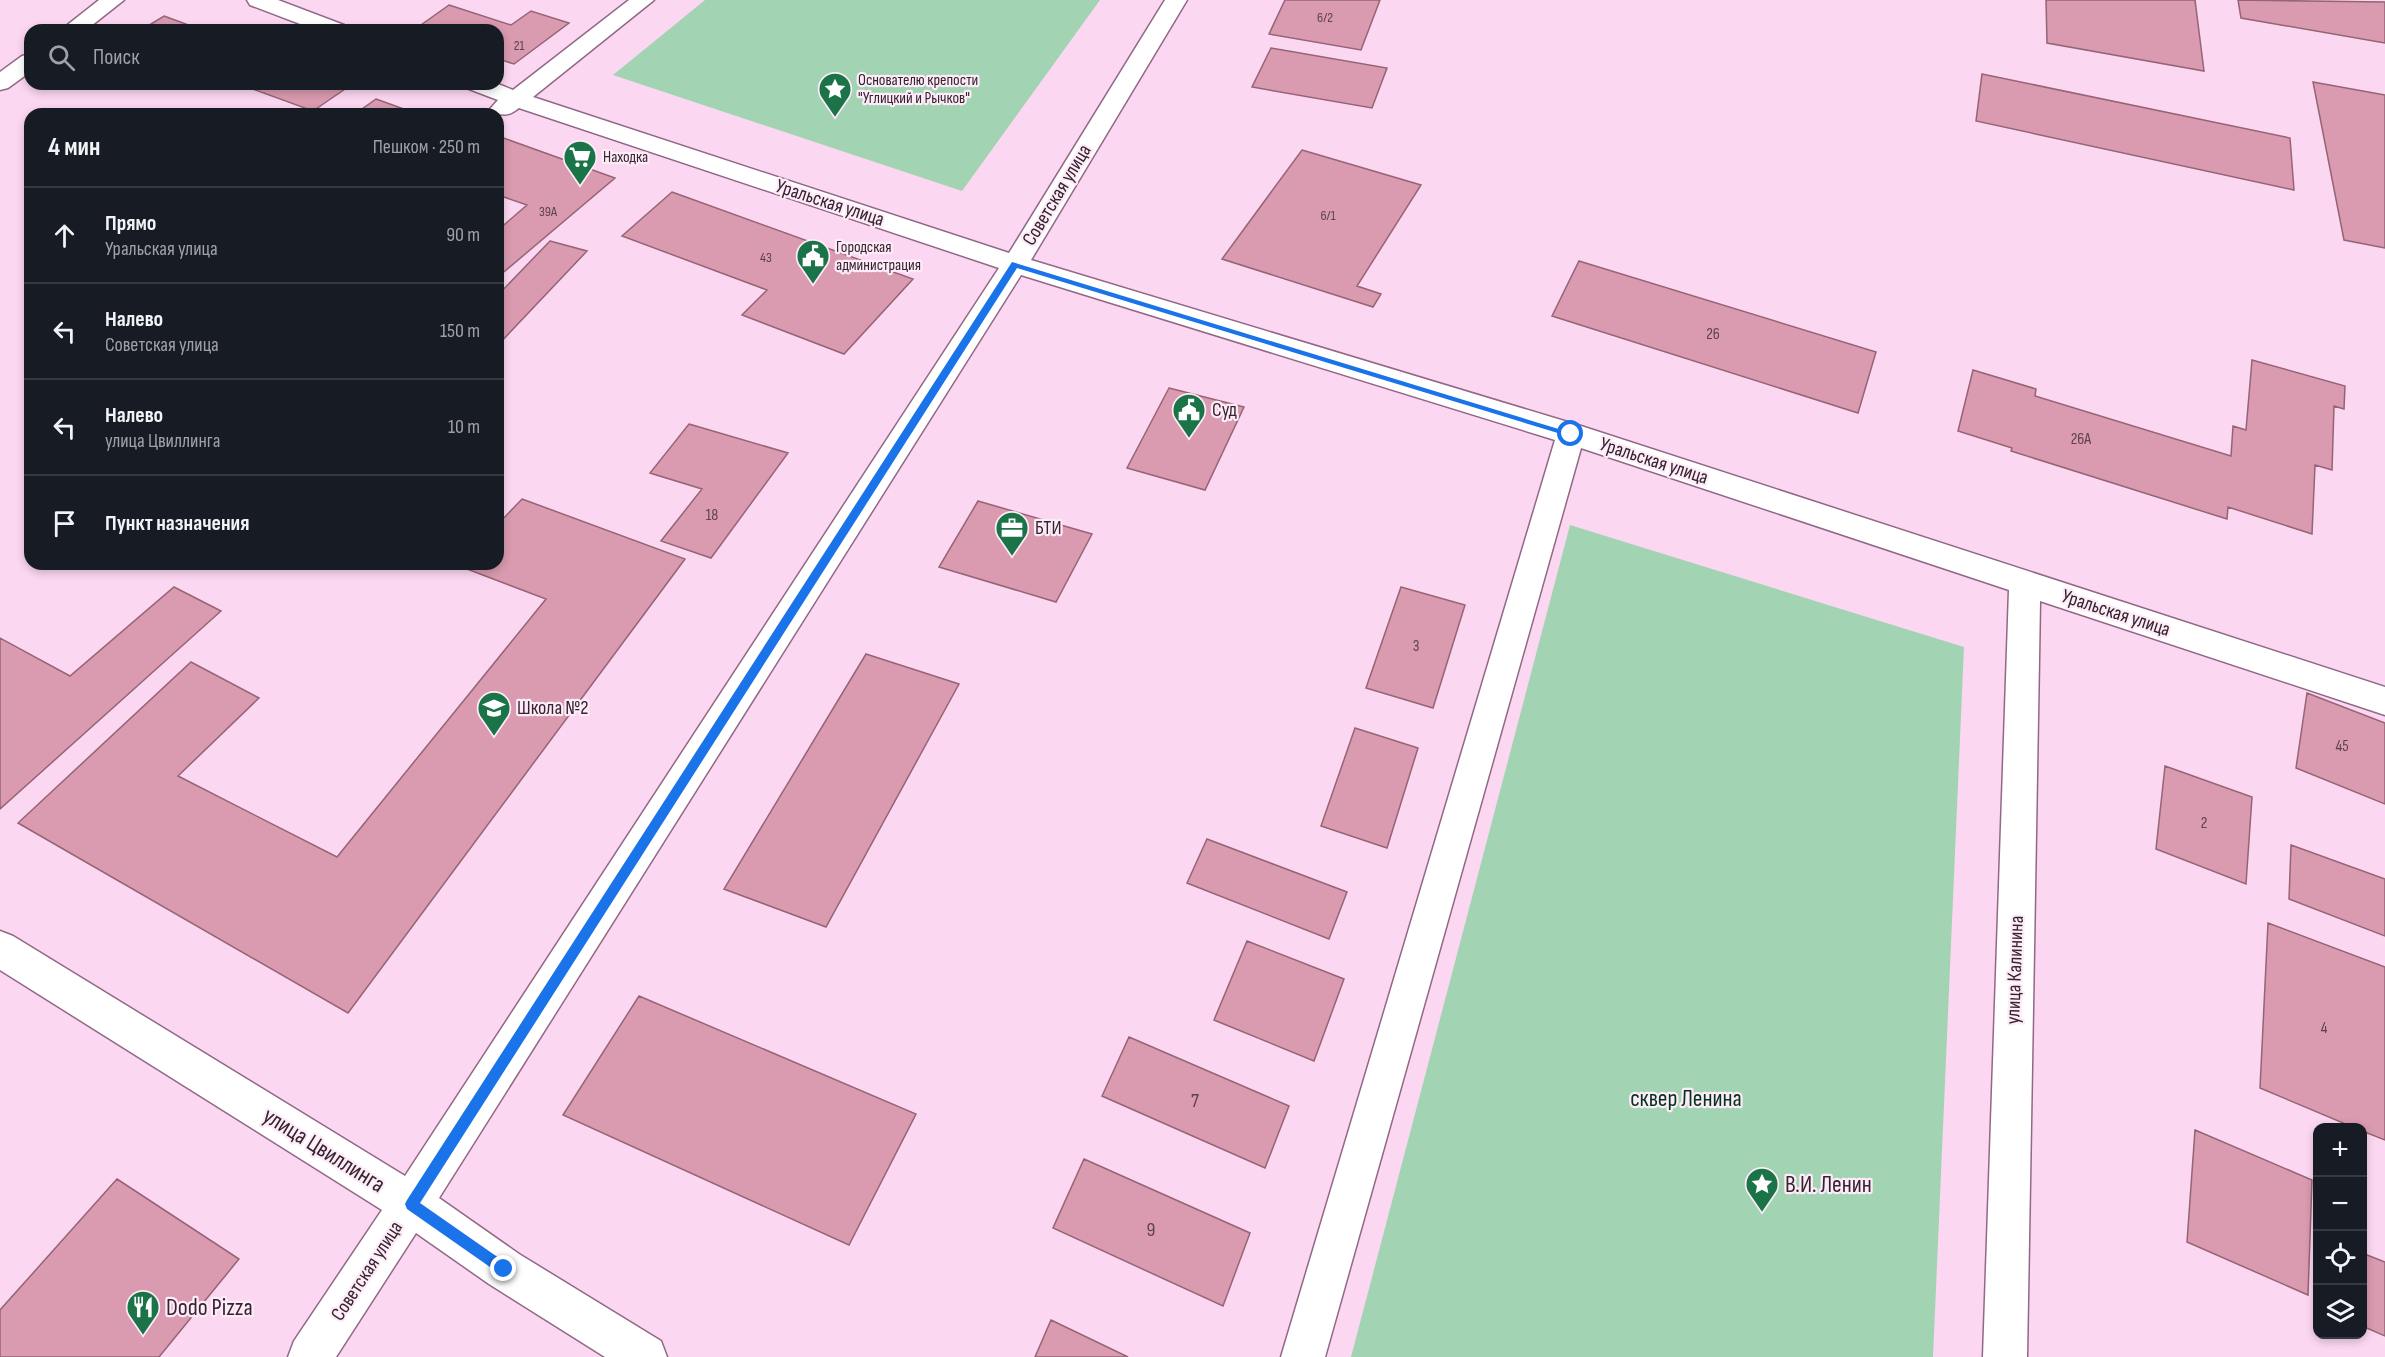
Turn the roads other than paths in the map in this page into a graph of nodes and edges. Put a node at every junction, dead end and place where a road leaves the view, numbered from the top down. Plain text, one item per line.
1 (113, 0) edge
2 (258, 0) edge
3 (643, 0) edge
4 (1176, 0) edge
5 (80, 24) edge
6 (320, 24) edge
7 (24, 65) edge
8 (0, 83) edge
9 (485, 90) edge
10 (506, 107) edge
11 (1015, 264) junction
12 (1571, 434) junction
13 (2025, 584) junction
14 (2385, 701) edge
15 (0, 949) edge
16 (411, 1204) junction
17 (310, 1357) edge
18 (645, 1357) edge
19 (1303, 1357) edge
20 (2005, 1357) edge

1 - 5 street
2 - 6 street
3 - 10 street
4 - 11 street, Советская улица
7 - 8 street
9 - 10 street, Уральская улица
10 - 11 street, Уральская улица
11 - 12 street, Уральская улица
11 - 16 street, Советская улица
12 - 13 street, Уральская улица
12 - 19 street
13 - 14 street, Уральская улица
13 - 20 street, улица Калинина
15 - 16 street, улица Цвиллинга
16 - 17 street, Советская улица
16 - 18 street, улица Цвиллинга

